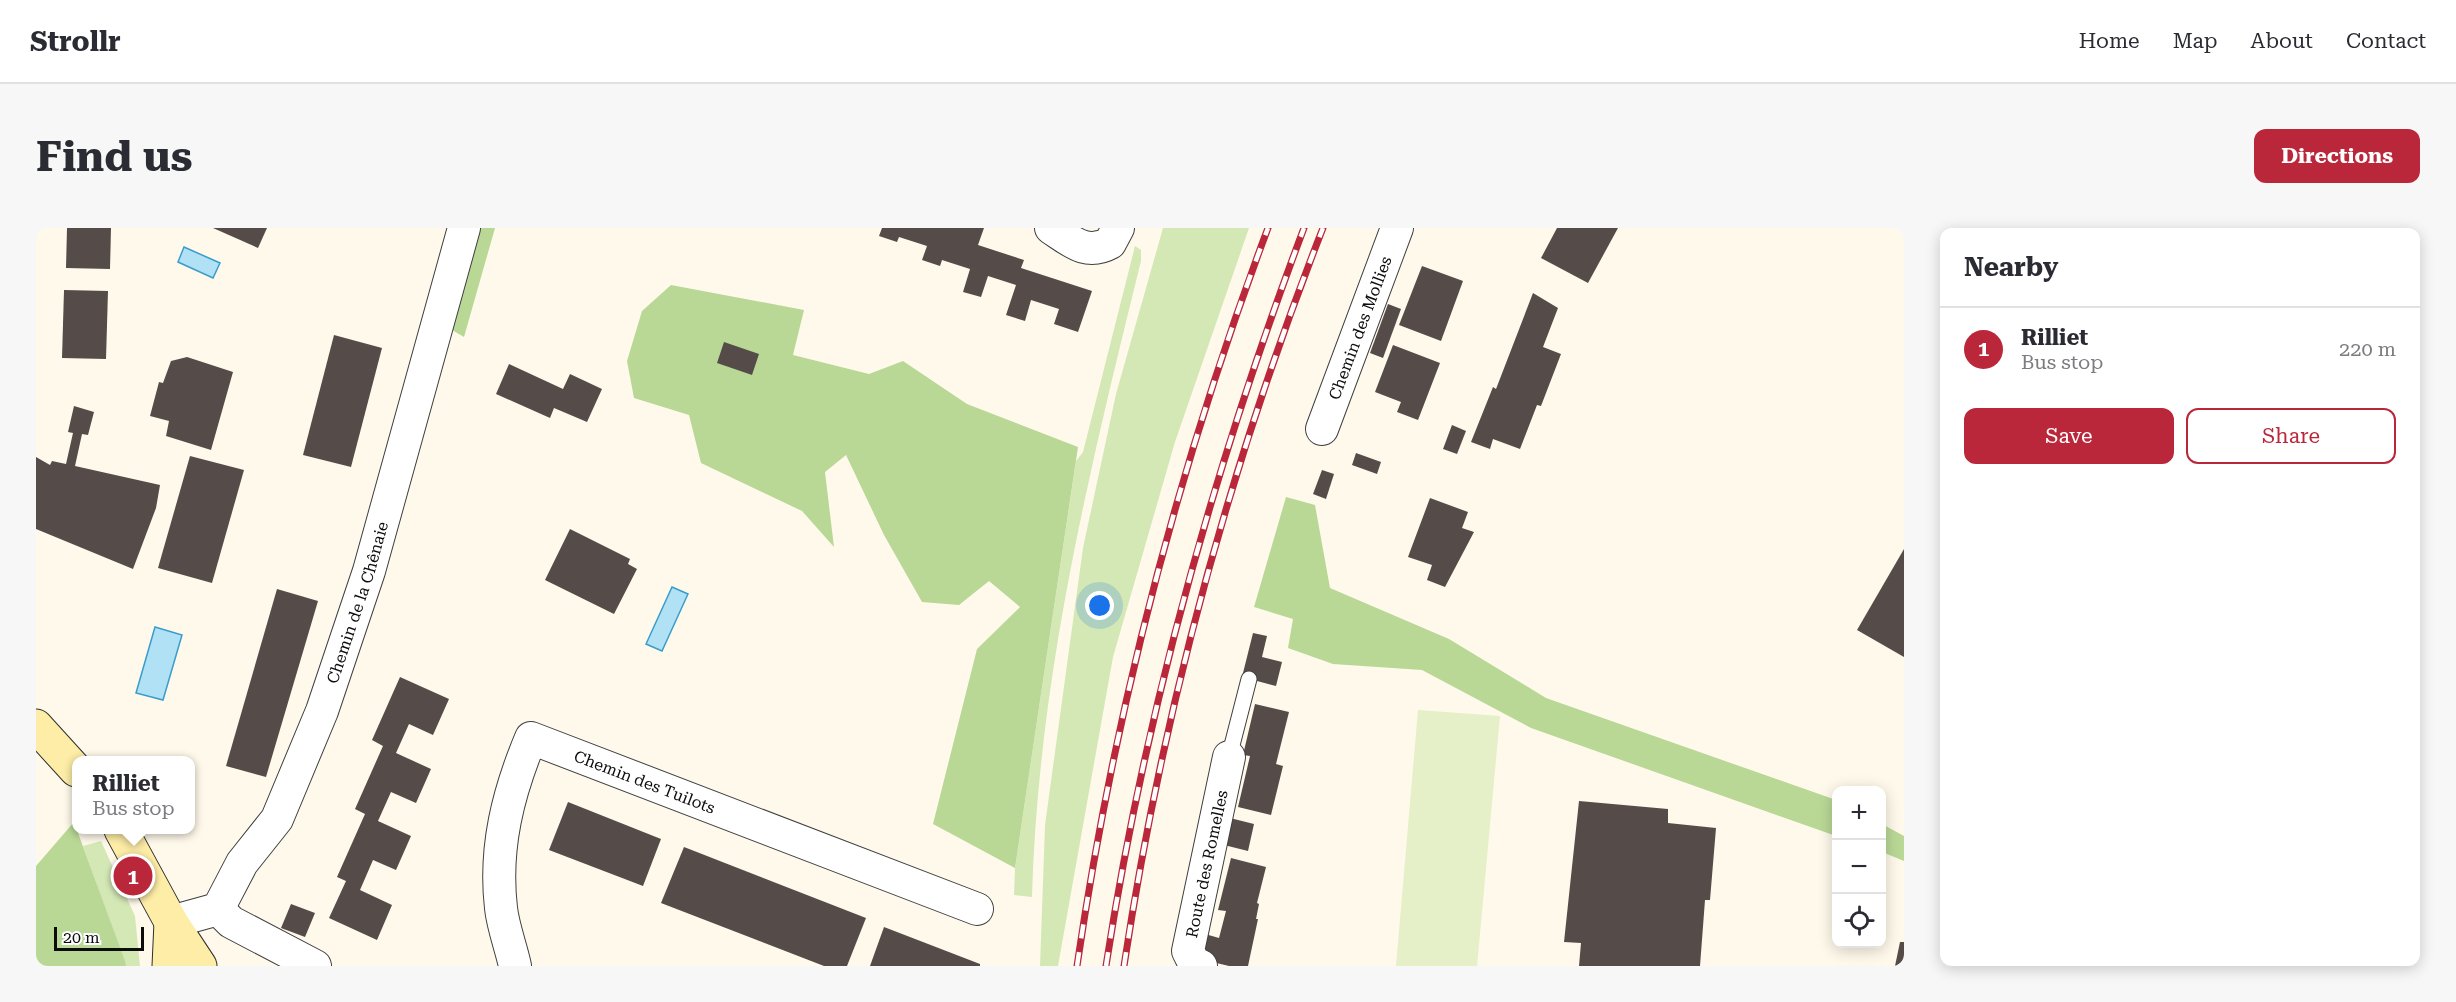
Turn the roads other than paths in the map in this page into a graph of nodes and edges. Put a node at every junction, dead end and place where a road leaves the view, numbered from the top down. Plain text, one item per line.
1 (464, 228) edge
2 (1051, 228) edge
3 (1118, 228) edge
4 (1397, 228) edge
5 (1322, 429) dead end
6 (1249, 679) dead end
7 (36, 726) edge
8 (1229, 757) joint
9 (72, 766) edge
10 (123, 834) edge
11 (218, 909) junction
12 (977, 909) dead end
13 (171, 922) junction
14 (169, 966) edge
15 (200, 966) edge
16 (315, 966) edge
17 (515, 966) edge
18 (1201, 966) edge

1 - 11 street, Chemin de la Chênaie
2 - 3 street
4 - 5 street, Chemin des Mollies
6 - 8 lane
7 - 9 street
8 - 18 street, Route des Romelles
10 - 13 street
11 - 13 street
11 - 16 street
12 - 17 street, Chemin des Tuilots
13 - 14 street
13 - 15 street

